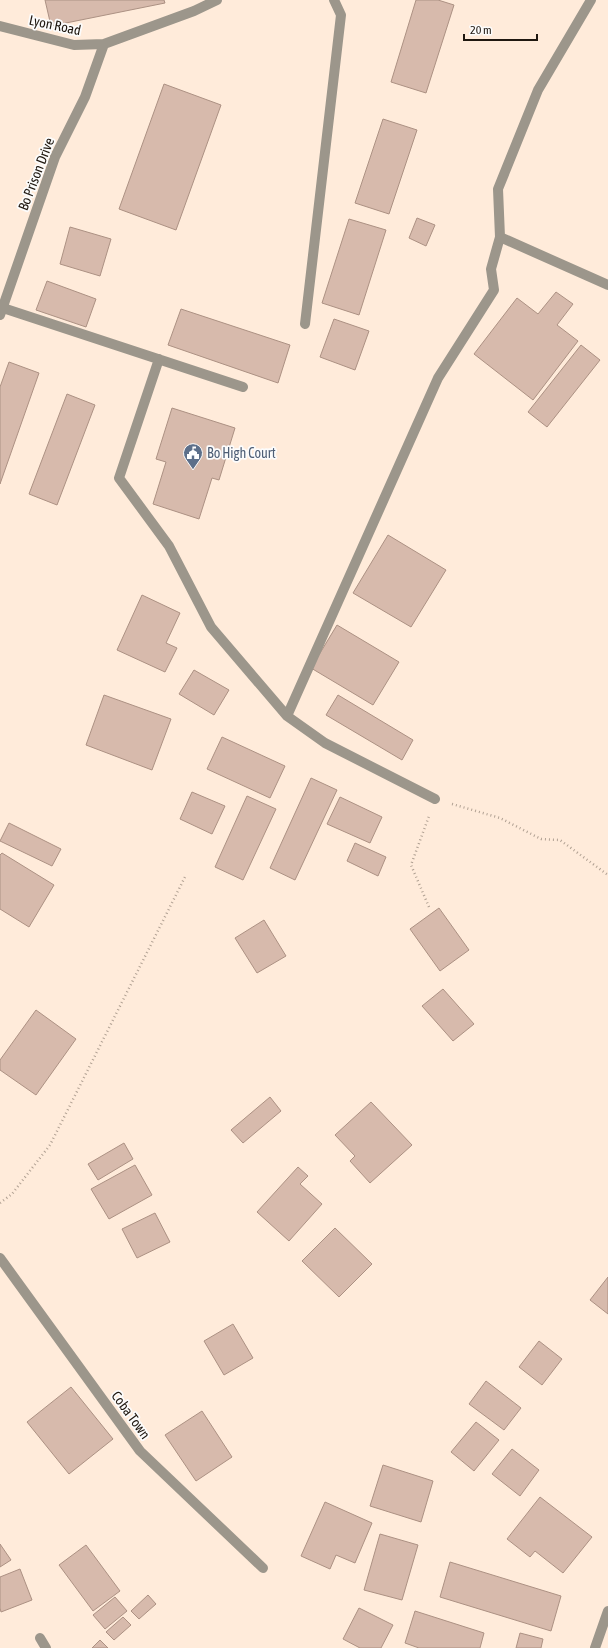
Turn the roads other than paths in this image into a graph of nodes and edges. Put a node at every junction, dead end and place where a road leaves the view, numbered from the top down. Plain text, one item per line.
1 (218, 0) edge
2 (334, 0) edge
3 (591, 0) edge
4 (0, 26) edge
5 (104, 44) junction
6 (500, 237) junction
7 (608, 284) edge
8 (1, 312) edge
9 (306, 324) dead end
10 (159, 359) junction
11 (243, 387) dead end
12 (287, 716) junction
13 (435, 799) road end
14 (0, 1258) edge
15 (263, 1568) dead end
16 (608, 1611) edge
17 (40, 1638) dead end
18 (46, 1648) edge
19 (595, 1648) edge

1 - 5 street, Lyon Road
2 - 9 street
3 - 6 street
4 - 5 street, Lyon Road
5 - 8 street, Bo Prison Drive
6 - 7 street
6 - 12 street
8 - 10 street
10 - 11 street
10 - 12 street
12 - 13 street
14 - 15 street, Coba Town
16 - 19 street
17 - 18 street

